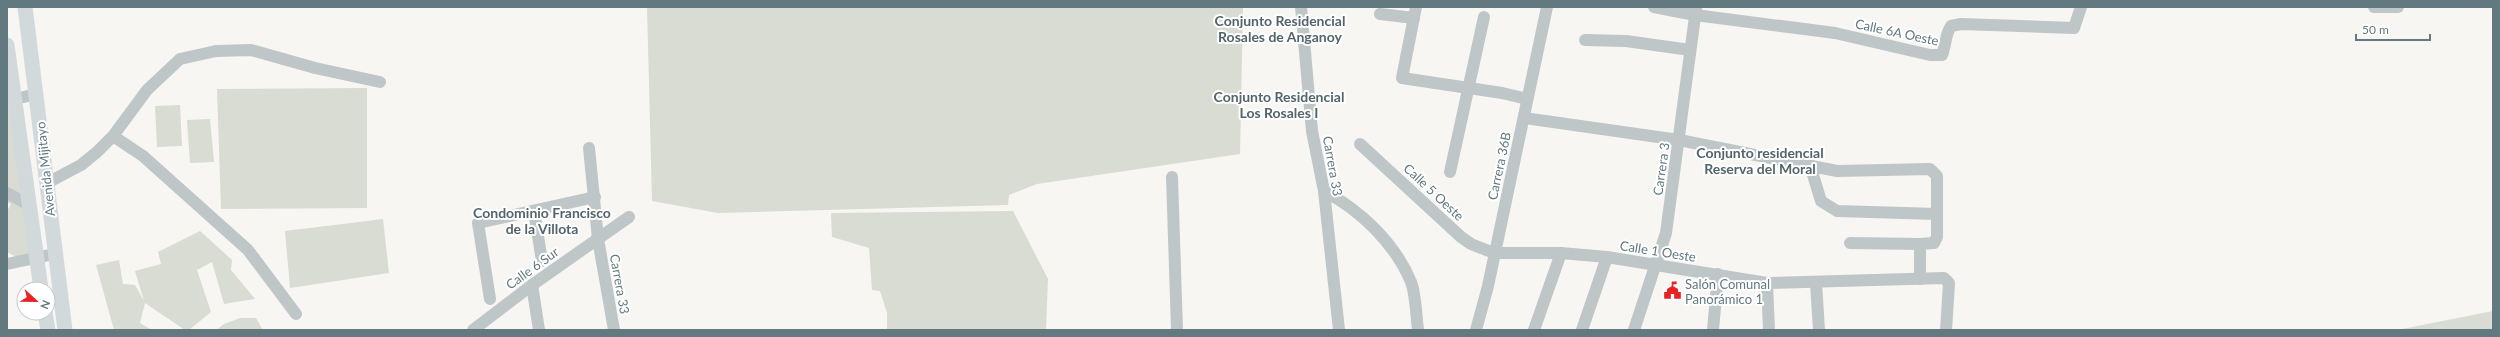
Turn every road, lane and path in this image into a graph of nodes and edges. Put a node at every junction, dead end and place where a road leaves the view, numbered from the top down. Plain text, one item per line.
1 (25, 7) edge
2 (1302, 7) edge
3 (1547, 7) edge
4 (1654, 7) edge
5 (2081, 7) edge
6 (2374, 7) edge
7 (2398, 7) edge
8 (1696, 11) edge
9 (1415, 13) edge
10 (1380, 14) dead end
11 (1484, 17) dead end
12 (1585, 40) dead end
13 (7, 45) edge
14 (1690, 50) junction
15 (380, 82) dead end
16 (1469, 88) junction
17 (36, 94) junction
18 (1527, 99) junction
19 (11, 100) edge
20 (1524, 118) junction
21 (113, 136) junction
22 (1679, 140) junction
23 (1360, 144) dead end
24 (589, 148) dead end
25 (1810, 165) junction
26 (1450, 172) dead end
27 (1172, 178) dead end
28 (47, 183) junction
29 (1324, 191) junction
30 (7, 193) edge
31 (595, 197) junction
32 (29, 205) junction
33 (534, 211) junction
34 (1937, 214) junction
35 (630, 217) dead end
36 (598, 239) junction
37 (1850, 243) dead end
38 (1920, 244) junction
39 (1494, 253) junction
40 (1562, 253) junction
41 (54, 254) junction
42 (1607, 257) junction
43 (37, 258) junction
44 (10, 261) edge
45 (542, 261) dead end
46 (1657, 264) junction
47 (1718, 274) junction
48 (1920, 279) junction
49 (41, 281) edge
50 (1767, 283) junction
51 (1816, 283) junction
52 (532, 284) junction
53 (490, 299) dead end
54 (296, 314) dead end
55 (65, 330) edge
56 (473, 330) edge
57 (539, 330) edge
58 (614, 330) edge
59 (1177, 330) edge
60 (1339, 330) edge
61 (1418, 330) edge
62 (1476, 330) edge
63 (1534, 330) edge
64 (1582, 330) edge
65 (1634, 330) edge
66 (1713, 330) edge
67 (1769, 330) edge
68 (1819, 330) edge
69 (1946, 330) edge

1 - 17 main road, Avenida Mijitayo
2 - 29 street, Carrera 33
3 - 18 street, Carrera 36B
4 - 8 street
5 - 8 street, Calle 6A Oeste
6 - 7 street
8 - 14 street, Carrera 3
9 - 10 street
9 - 16 street
11 - 16 street
12 - 14 street
13 - 19 main road, Avenida Mijitayo
14 - 22 street, Carrera 3
15 - 21 street
16 - 18 street
16 - 26 street
17 - 19 street
17 - 28 main road, Avenida Mijitayo
18 - 20 street, Carrera 36B
19 - 32 main road, Avenida Mijitayo
20 - 22 street
20 - 39 street, Carrera 36B
21 - 28 street
21 - 54 street
22 - 25 street
22 - 46 street, Carrera 3
23 - 39 street, Calle 5 Oeste
24 - 31 street, Carrera 33
25 - 34 street
25 - 34 street
27 - 59 street
28 - 41 main road, Avenida Mijitayo
29 - 60 street, Carrera 33
29 - 61 street
30 - 32 street
31 - 33 street
31 - 36 street, Carrera 33
32 - 43 main road, Avenida Mijitayo
33 - 45 street
33 - 53 street
34 - 38 street
35 - 36 street, Calle 6 Sur
36 - 52 street, Calle 6 Sur
36 - 58 street, Carrera 33
37 - 38 street
38 - 48 street
39 - 40 street, Calle 1 Oeste
39 - 62 street, Carrera 36B
40 - 42 street, Calle 1 Oeste
40 - 63 street
41 - 43 street
41 - 55 main road, Avenida Mijitayo
42 - 46 street, Calle 1 Oeste
42 - 64 street
43 - 44 street
43 - 49 main road, Avenida Mijitayo
46 - 47 street, Calle 1 Oeste
46 - 65 street, Carrera 3
47 - 50 street, Calle 1 Oeste
47 - 66 street
48 - 51 street, Calle 1 Oeste
48 - 69 street, Calle 1 Oeste
50 - 51 street, Calle 1 Oeste
50 - 67 street
51 - 68 street
52 - 56 street, Calle 6 Sur
52 - 57 street

